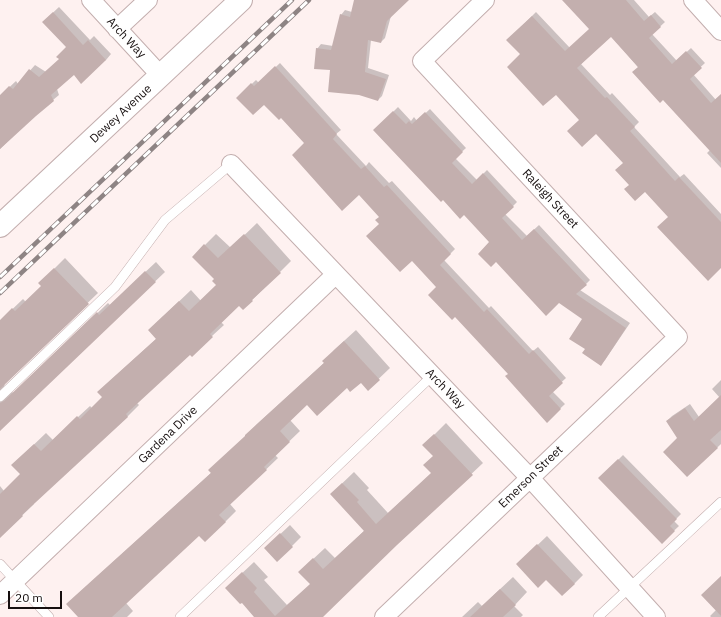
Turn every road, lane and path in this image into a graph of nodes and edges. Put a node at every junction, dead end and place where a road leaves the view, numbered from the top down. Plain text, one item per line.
1 (91, 0) edge
2 (148, 0) edge
3 (241, 0) edge
4 (485, 0) edge
5 (692, 0) edge
6 (118, 29) junction
7 (721, 31) edge
8 (161, 76) junction
9 (231, 164) joint
10 (0, 226) edge
11 (335, 275) junction
12 (678, 337) joint
13 (432, 376) junction
14 (0, 397) edge
15 (530, 478) junction
16 (721, 502) edge
17 (0, 564) edge
18 (16, 580) junction
19 (629, 588) junction
20 (0, 595) edge
21 (49, 617) edge
22 (180, 617) edge
23 (384, 617) edge
24 (598, 617) edge
25 (656, 617) edge

1 - 6 street, Arch Way
2 - 6 street
3 - 8 street, Dewey Avenue
4 - 12 street, Raleigh Street
5 - 7 street
6 - 8 street, Arch Way
8 - 10 street, Dewey Avenue
9 - 11 street, Arch Way
9 - 14 lane
11 - 13 street, Arch Way
11 - 18 street, Gardena Drive
12 - 15 street, Emerson Street
13 - 15 street, Arch Way
13 - 22 lane
15 - 19 street, Arch Way
15 - 23 street, Emerson Street
16 - 19 lane
17 - 18 lane
18 - 20 street, Gardena Drive
18 - 21 lane
19 - 24 lane
19 - 25 street, Arch Way

